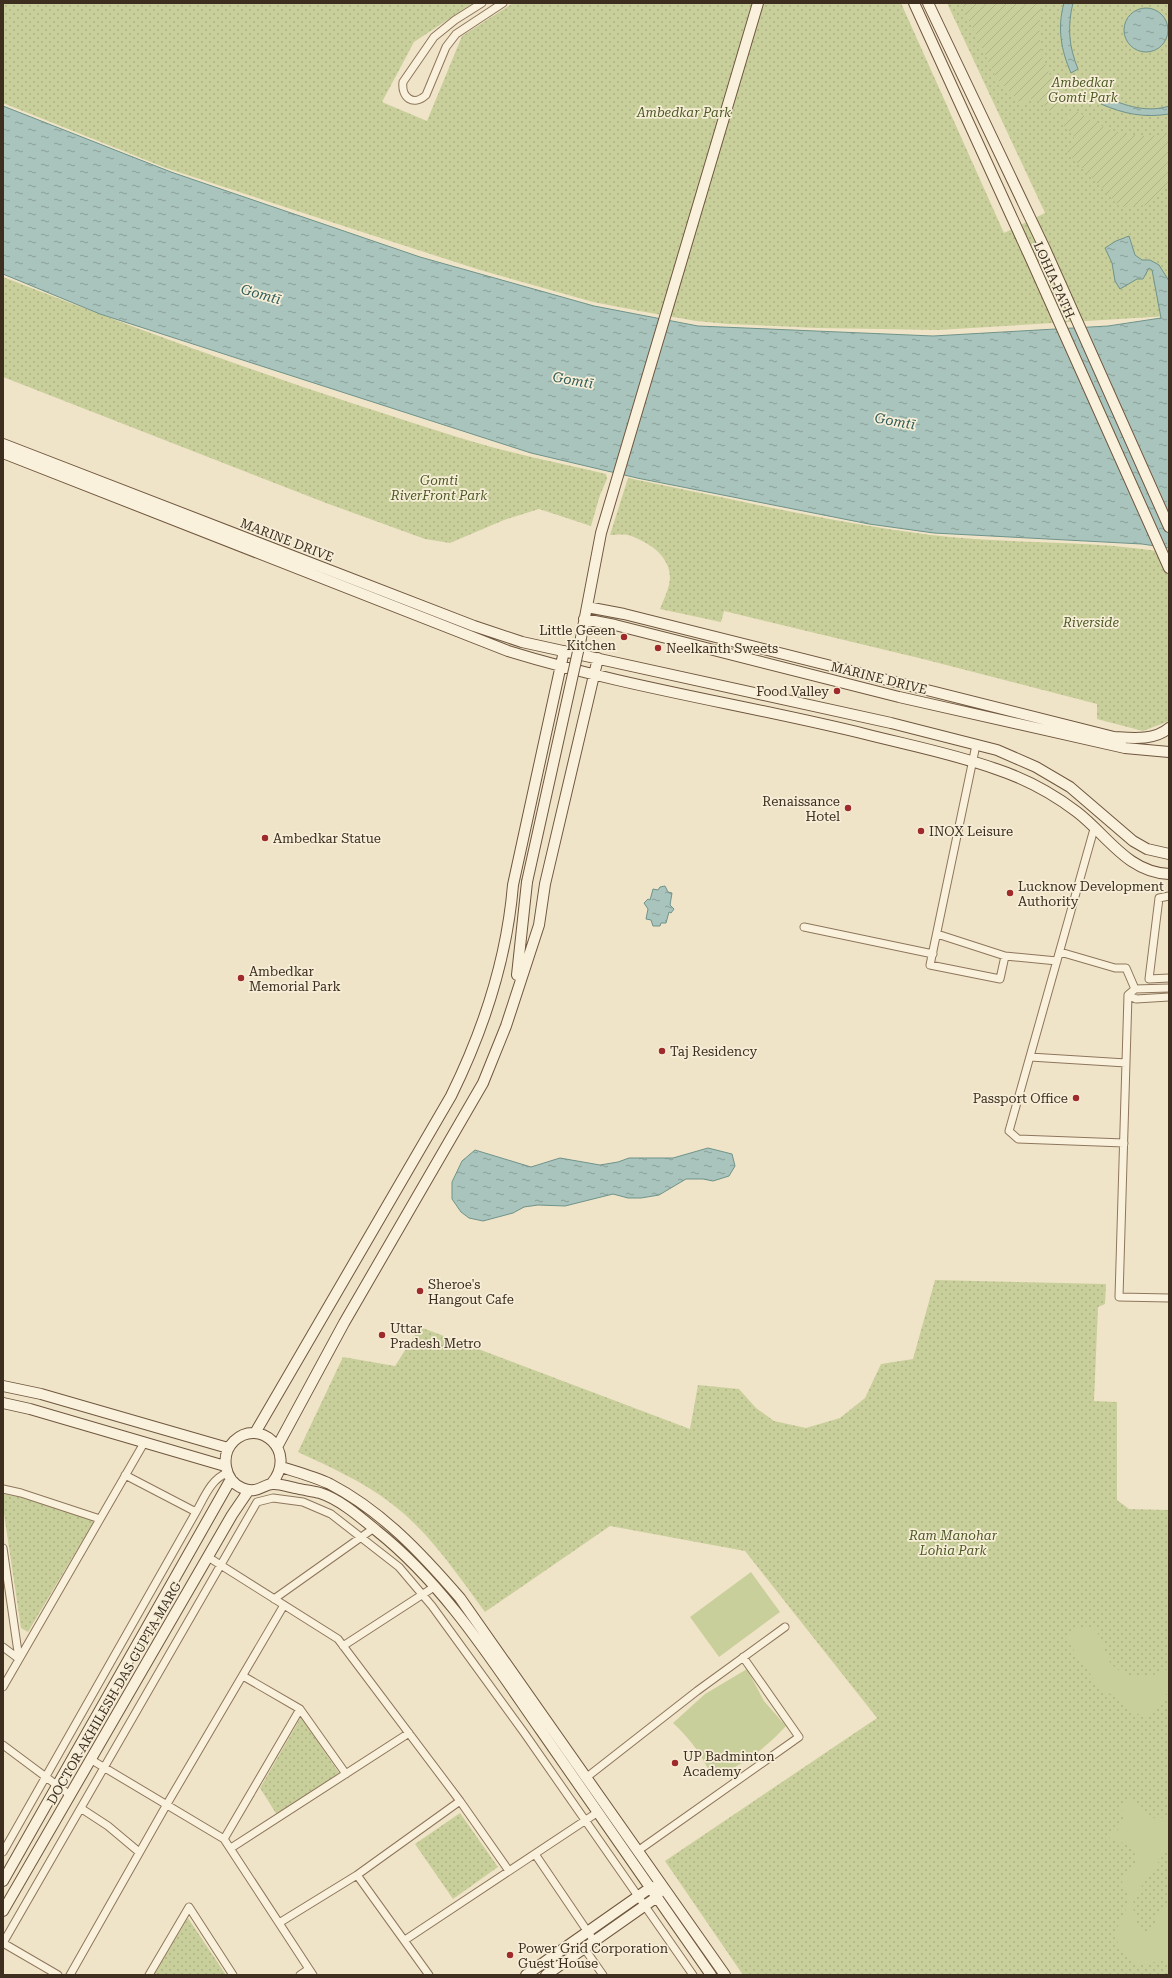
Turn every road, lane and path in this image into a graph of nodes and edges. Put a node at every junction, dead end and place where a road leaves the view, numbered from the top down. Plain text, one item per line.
1 (482, 3) edge
2 (503, 3) edge
3 (758, 3) edge
4 (914, 3) edge
5 (928, 3) edge
6 (3, 444) edge
7 (3, 453) edge
8 (1169, 527) edge
9 (1169, 568) edge
10 (587, 607) junction
11 (584, 619) junction
12 (564, 650) junction
13 (598, 658) junction
14 (561, 667) junction
15 (594, 675) junction
16 (1169, 728) edge
17 (976, 745) junction
18 (1169, 752) edge
19 (973, 762) junction
20 (1094, 829) junction
21 (1169, 854) edge
22 (1169, 874) edge
23 (528, 882) junction
24 (1169, 896) edge
25 (510, 918) junction
26 (804, 927) dead end
27 (937, 934) junction
28 (1060, 952) junction
29 (933, 954) junction
30 (1005, 956) junction
31 (1057, 961) junction
32 (1169, 978) edge
33 (1169, 988) edge
34 (1135, 989) junction
35 (1128, 996) junction
36 (1169, 997) edge
37 (513, 1005) junction
38 (1030, 1057) junction
39 (1126, 1063) junction
40 (1124, 1143) junction
41 (1169, 1298) edge
42 (3, 1386) edge
43 (3, 1403) edge
44 (255, 1433) junction
45 (144, 1443) junction
46 (277, 1447) junction
47 (228, 1448) junction
48 (281, 1466) junction
49 (228, 1472) junction
50 (125, 1475) junction
51 (272, 1483) junction
52 (3, 1489) edge
53 (249, 1490) junction
54 (196, 1512) junction
55 (100, 1519) junction
56 (374, 1528) junction
57 (360, 1537) junction
58 (3, 1548) edge
59 (208, 1557) junction
60 (220, 1565) junction
61 (434, 1587) junction
62 (422, 1594) junction
63 (274, 1599) junction
64 (284, 1605) junction
65 (785, 1627) dead end
66 (343, 1646) junction
67 (3, 1647) edge
68 (743, 1657) junction
69 (19, 1659) junction
70 (243, 1676) junction
71 (3, 1687) edge
72 (300, 1709) junction
73 (409, 1733) junction
74 (3, 1745) edge
75 (90, 1759) junction
76 (104, 1767) junction
77 (346, 1774) junction
78 (46, 1777) junction
79 (587, 1777) junction
80 (57, 1786) junction
81 (70, 1795) junction
82 (460, 1801) junction
83 (167, 1804) junction
84 (82, 1809) junction
85 (598, 1812) junction
86 (586, 1820) junction
87 (224, 1839) junction
88 (4, 1848) edge
89 (231, 1848) junction
90 (639, 1850) junction
91 (139, 1852) junction
92 (535, 1854) junction
93 (509, 1871) junction
94 (357, 1875) junction
95 (3, 1881) edge
96 (663, 1885) junction
97 (650, 1888) junction
98 (638, 1896) junction
99 (657, 1897) junction
100 (645, 1906) junction
101 (3, 1911) edge
102 (279, 1923) junction
103 (588, 1932) junction
104 (405, 1940) junction
105 (594, 1941) junction
106 (3, 1943) edge
107 (584, 1948) junction
108 (311, 1972) edge
109 (58, 1975) edge
110 (70, 1975) edge
111 (149, 1975) edge
112 (234, 1975) edge
113 (300, 1975) edge
114 (429, 1975) edge
115 (526, 1975) edge
116 (546, 1975) edge
117 (603, 1975) edge
118 (693, 1975) edge
119 (711, 1975) edge
120 (726, 1975) edge

1 - 2 street
3 - 10 street
4 - 9 street, LOHIA PATH
5 - 8 street, LOHIA PATH
6 - 12 street, MARINE DRIVE
7 - 14 street, MARINE DRIVE
10 - 11 street
10 - 16 street, MARINE DRIVE
11 - 18 street, MARINE DRIVE
11 - 23 street, bridge
12 - 13 street, MARINE DRIVE
12 - 14 street
13 - 15 street
13 - 17 street, MARINE DRIVE
14 - 15 street, MARINE DRIVE
14 - 25 street
15 - 19 street, MARINE DRIVE
15 - 37 street
17 - 19 street
17 - 21 street, MARINE DRIVE
19 - 20 street, MARINE DRIVE
19 - 27 street
20 - 22 street, MARINE DRIVE
20 - 28 street
23 - 25 street
23 - 37 street
24 - 32 street
25 - 44 street
26 - 29 street
27 - 29 street
27 - 30 street
28 - 31 street
28 - 34 street
29 - 30 street
30 - 31 street
31 - 38 street
33 - 34 street
34 - 35 street
35 - 36 street
35 - 39 street
37 - 46 street
38 - 39 street
38 - 40 street
39 - 40 street
40 - 41 street
42 - 47 street
43 - 45 street
44 - 46 street
44 - 47 street
45 - 49 street
45 - 50 street
46 - 48 street
47 - 49 street
48 - 51 street
48 - 79 street
49 - 53 street
49 - 54 street
49 - 80 street, DOCTOR AKHILESH DAS GUPTA MARG
50 - 54 street
50 - 55 street
51 - 53 street
51 - 56 street
52 - 55 street
53 - 59 street, DOCTOR AKHILESH DAS GUPTA MARG
54 - 78 street
55 - 69 street
56 - 57 street
56 - 61 street
57 - 60 street
57 - 62 street
57 - 63 street
58 - 69 street
59 - 60 street
59 - 75 street, DOCTOR AKHILESH DAS GUPTA MARG
60 - 63 street
60 - 76 street
61 - 62 street
61 - 85 street
62 - 66 street
62 - 86 street
63 - 64 street
64 - 66 street
64 - 70 street
65 - 68 street
66 - 73 street
67 - 69 street
68 - 79 street
68 - 90 street
69 - 71 street
70 - 72 street
70 - 83 street
72 - 77 street
72 - 87 street
73 - 77 street
73 - 82 street
74 - 78 street
75 - 76 street
75 - 81 street, DOCTOR AKHILESH DAS GUPTA MARG
76 - 83 street
76 - 84 street
77 - 89 street
78 - 80 street
78 - 88 street
79 - 90 street
80 - 81 street
80 - 95 street, DOCTOR AKHILESH DAS GUPTA MARG
81 - 101 street, DOCTOR AKHILESH DAS GUPTA MARG
82 - 93 street
82 - 94 street
83 - 87 street
83 - 91 street
84 - 91 street
84 - 106 street
85 - 86 street
85 - 97 street
86 - 92 street
86 - 98 street
87 - 89 street
89 - 102 street
90 - 96 street
91 - 110 street
92 - 93 street
92 - 103 street
93 - 104 street
94 - 102 street
94 - 104 street
96 - 97 street
96 - 99 street
96 - 120 street
97 - 98 street
97 - 99 street
98 - 100 street
98 - 103 street
99 - 100 street
99 - 119 street
100 - 105 street
100 - 118 street
102 - 108 street
103 - 105 street
103 - 115 street
104 - 114 street
105 - 107 street
106 - 109 street
107 - 116 street
107 - 117 street
108 - 113 street
111 - 112 street

